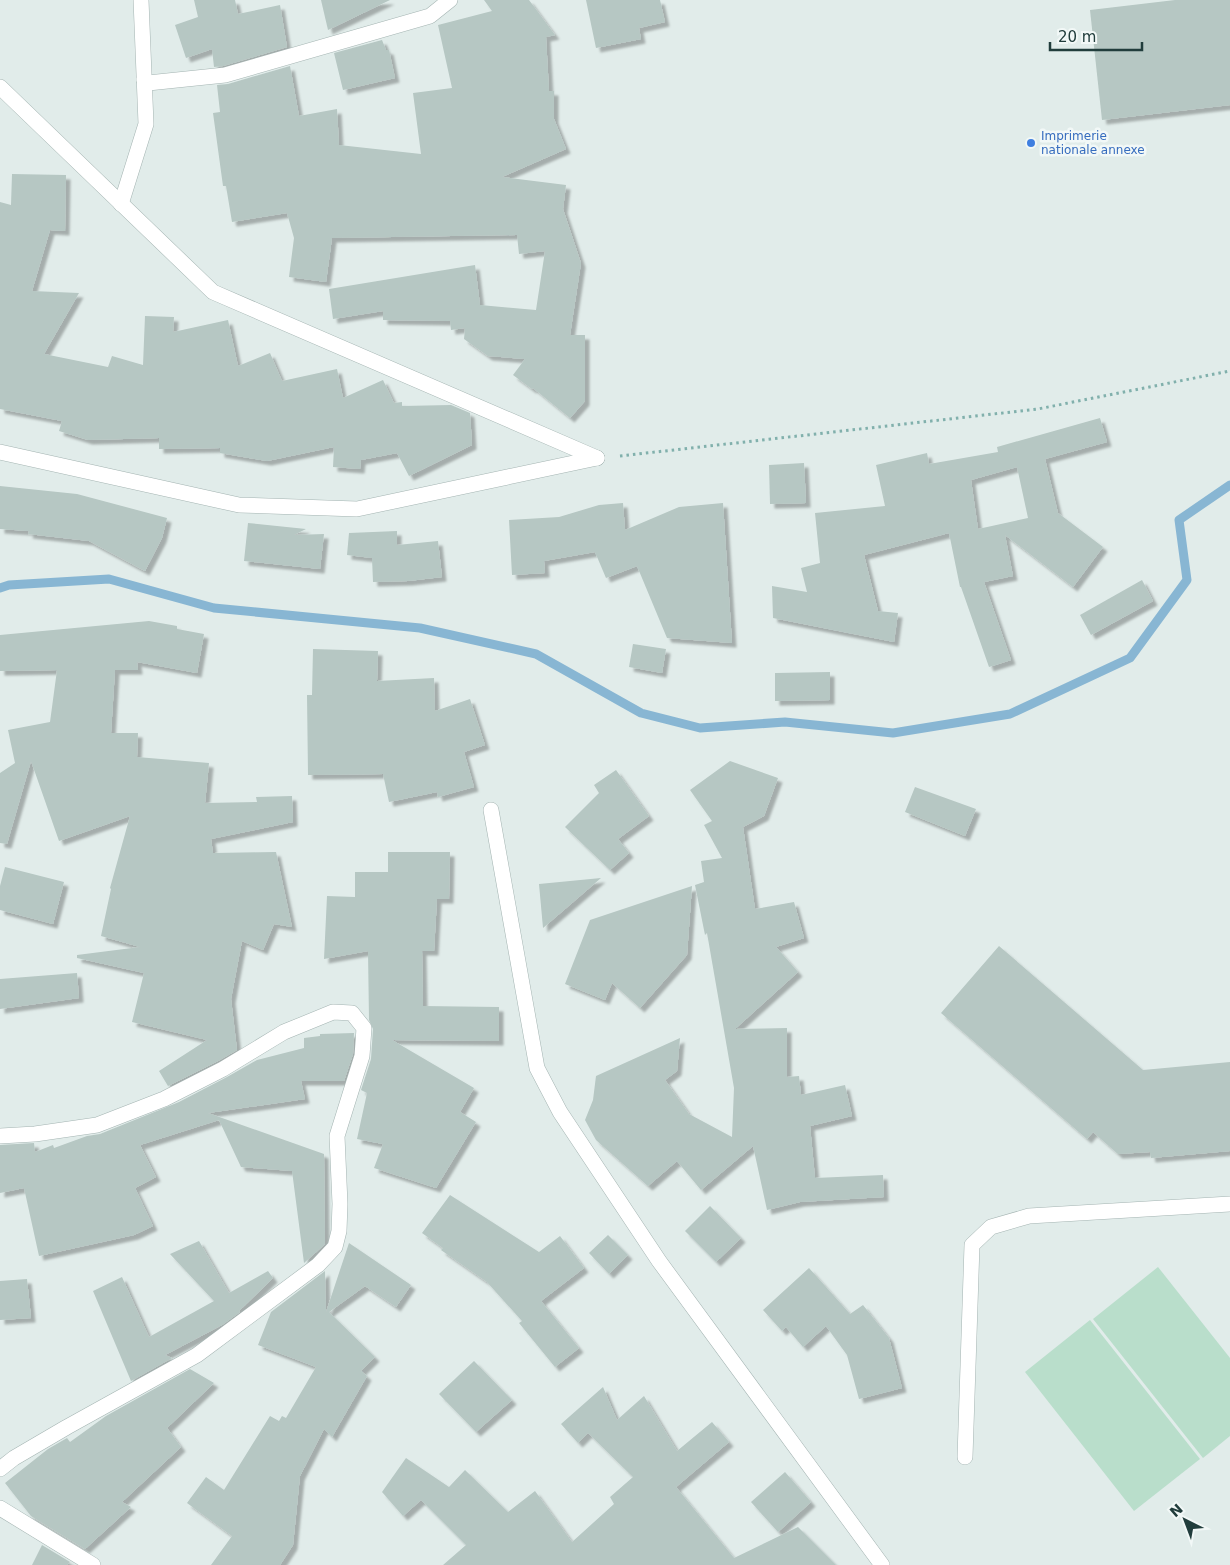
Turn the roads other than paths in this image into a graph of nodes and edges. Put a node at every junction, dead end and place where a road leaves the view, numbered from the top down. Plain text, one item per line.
1 (141, 0) edge
2 (450, 0) edge
3 (144, 80) junction
4 (0, 87) edge
5 (121, 204) junction
6 (0, 452) edge
7 (491, 810) dead end
8 (0, 1136) edge
9 (1230, 1204) edge
10 (965, 1457) dead end
11 (0, 1469) edge
12 (0, 1508) edge
13 (92, 1565) edge
14 (882, 1565) edge

1 - 3 street
2 - 3 street
3 - 5 street
4 - 5 street
5 - 6 street
7 - 14 street
8 - 11 street
9 - 10 street
12 - 13 street

